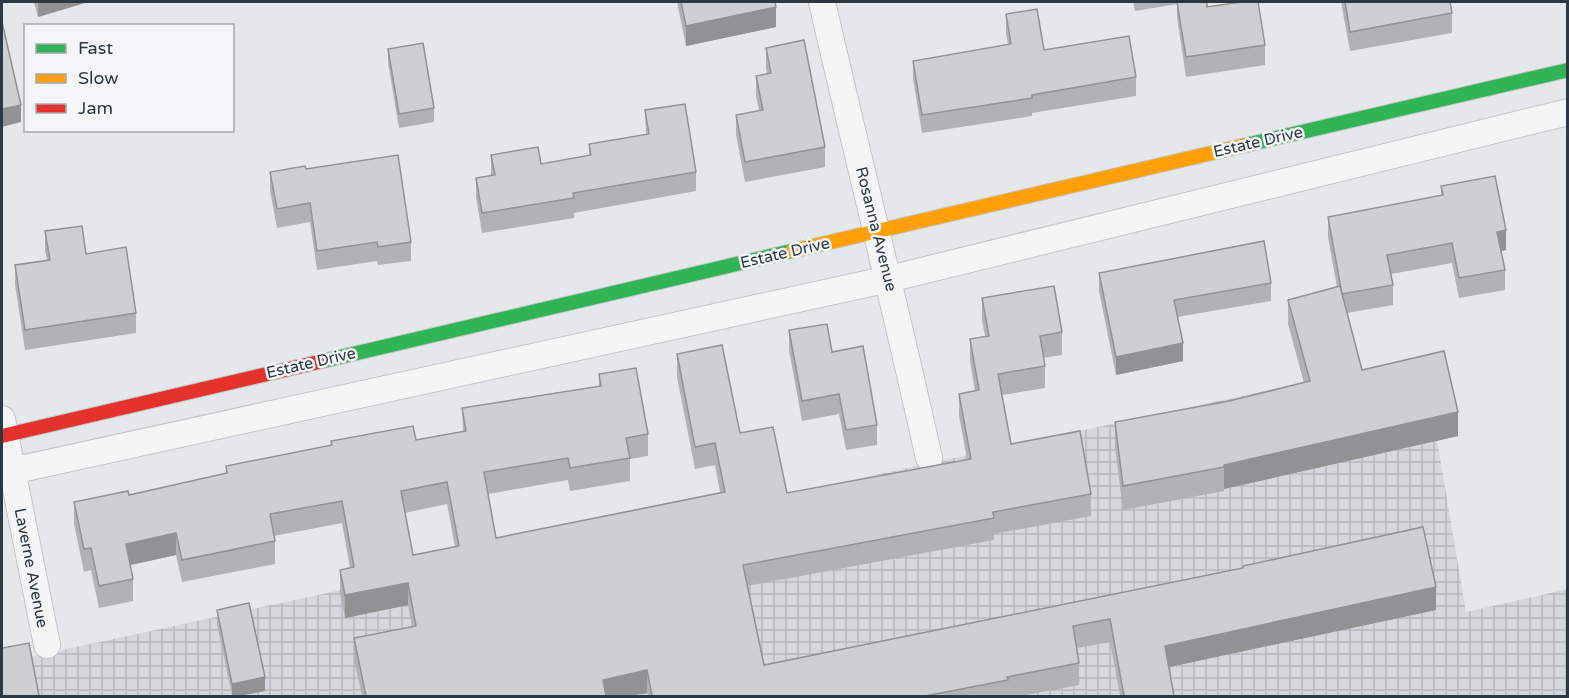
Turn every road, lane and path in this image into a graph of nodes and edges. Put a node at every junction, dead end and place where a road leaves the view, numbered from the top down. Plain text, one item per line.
1 (822, 2) edge
2 (1568, 70) edge
3 (1568, 112) edge
4 (875, 232) junction
5 (889, 279) junction
6 (3, 430) edge
7 (929, 458) dead end
8 (7, 471) edge
9 (47, 645) dead end

1 - 4 street, Rosanna Avenue
2 - 4 street, Estate Drive
3 - 5 street
4 - 5 street, Rosanna Avenue
4 - 6 street, Estate Drive
5 - 7 street, Rosanna Avenue
5 - 8 street
6 - 8 street, Laverne Avenue
8 - 9 street, Laverne Avenue

